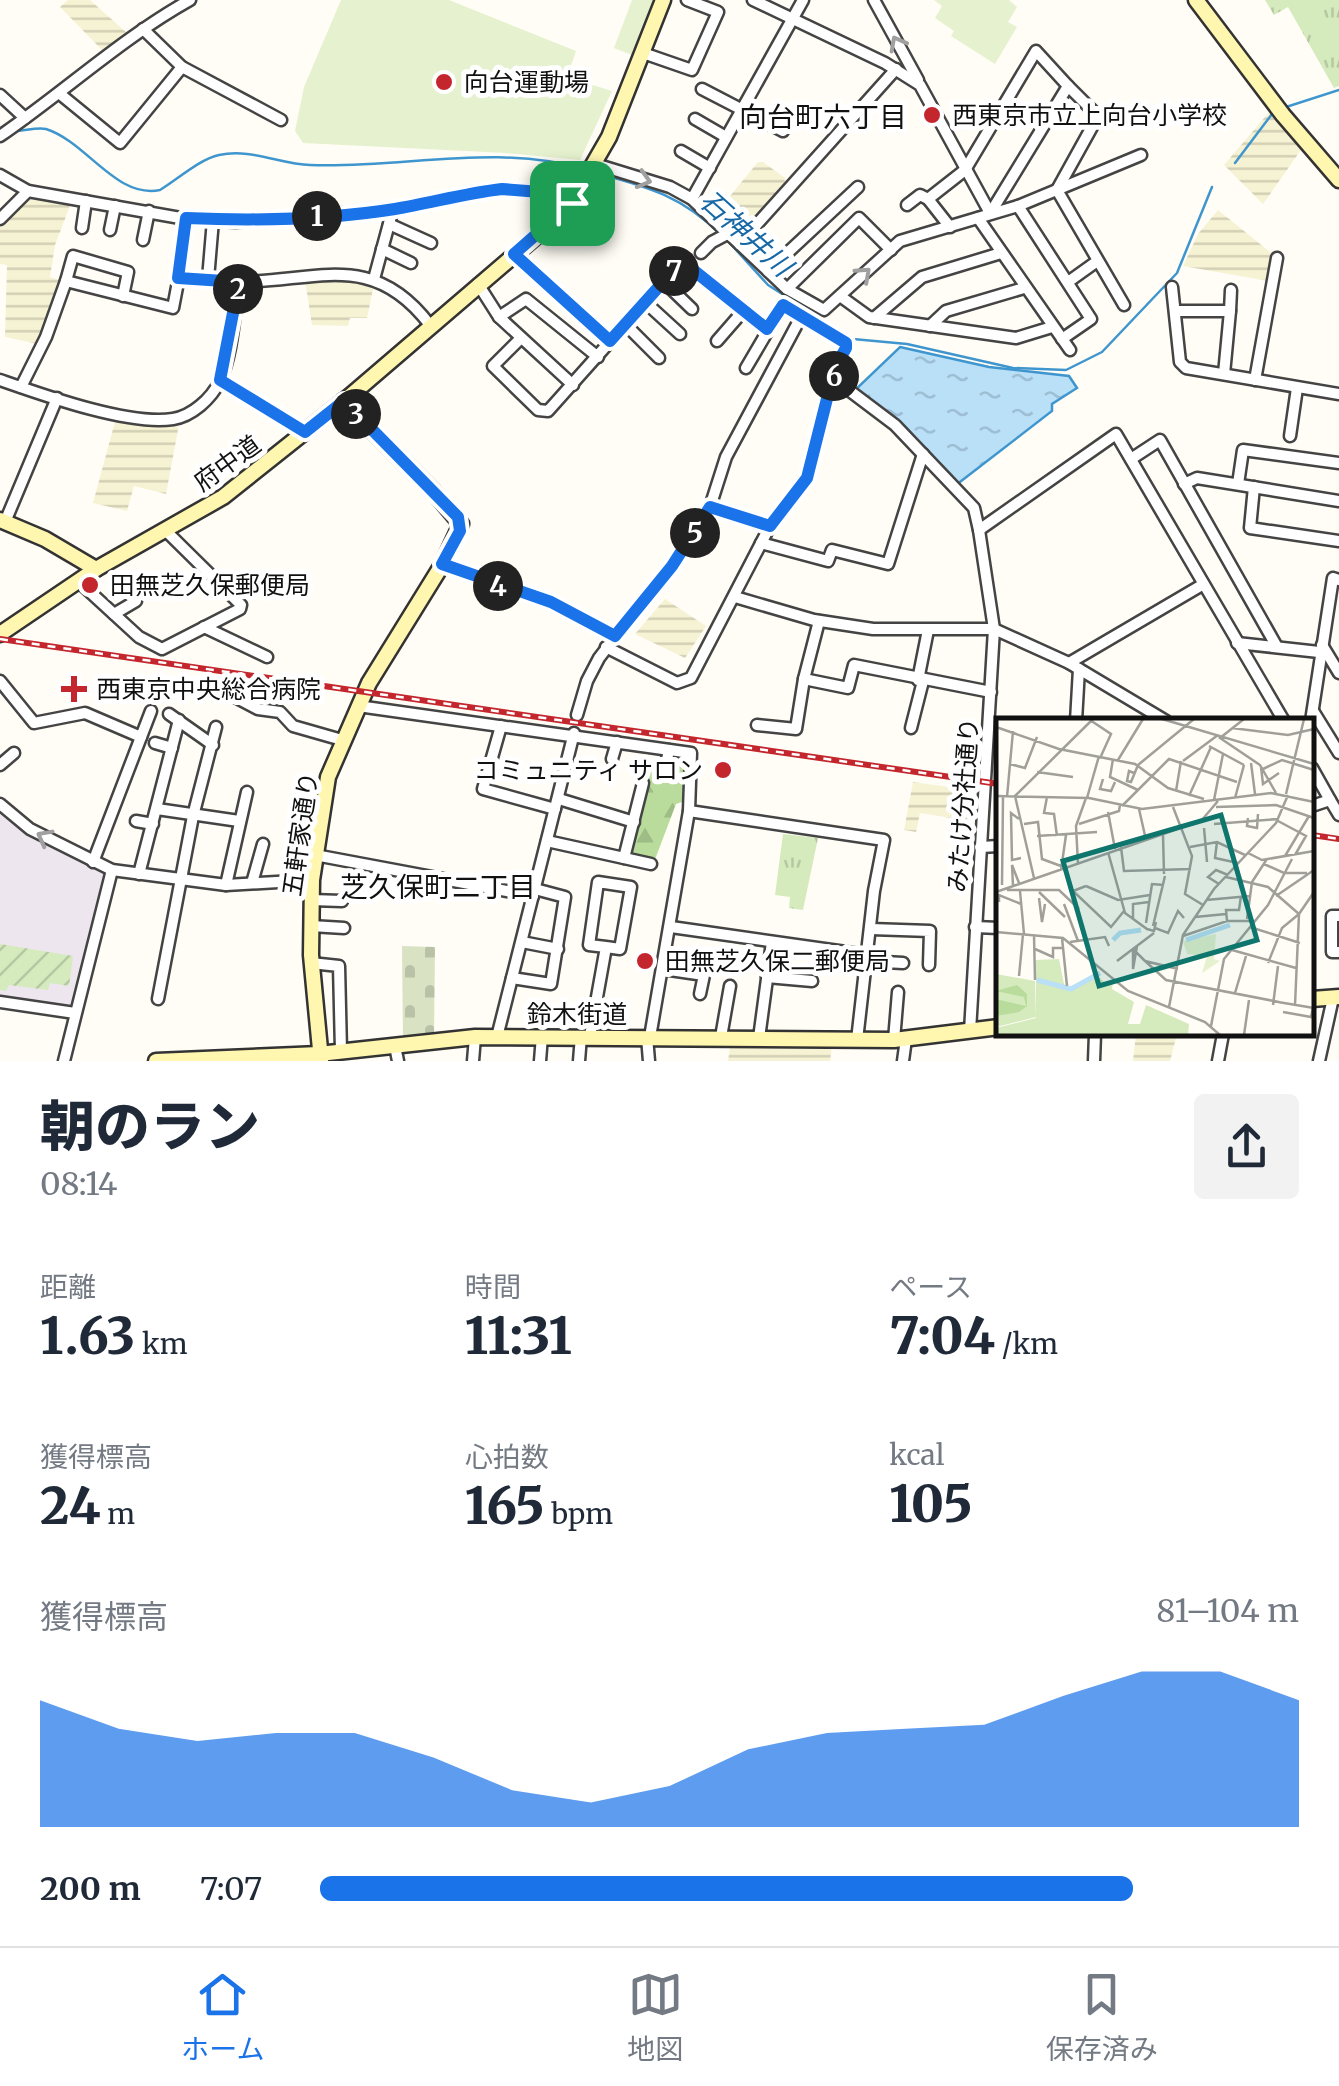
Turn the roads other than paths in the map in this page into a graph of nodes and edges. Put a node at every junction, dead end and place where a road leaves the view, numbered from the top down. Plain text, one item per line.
1 (190, 0) edge
2 (663, 0) edge
3 (686, 0) edge
4 (753, 0) edge
5 (803, 0) edge
6 (874, 0) edge
7 (1196, 0) edge
8 (791, 19) junction
9 (143, 30) junction
10 (644, 53) junction
11 (182, 68) junction
12 (896, 69) junction
13 (920, 86) junction
14 (1068, 86) junction
15 (702, 88) dead end
16 (60, 94) junction
17 (0, 95) edge
18 (741, 110) junction
19 (25, 118) junction
20 (695, 119) dead end
21 (281, 120) dead end
22 (783, 131) dead end
23 (6, 132) edge
24 (726, 138) junction
25 (681, 151) dead end
26 (1142, 156) dead end
27 (710, 168) junction
28 (592, 169) junction
29 (965, 170) junction
30 (0, 175) edge
31 (1339, 180) edge
32 (858, 186) dead end
33 (1057, 190) junction
34 (28, 191) junction
35 (692, 199) junction
36 (928, 199) junction
37 (86, 201) junction
38 (572, 203) junction
39 (907, 205) dead end
40 (115, 206) junction
41 (1018, 206) junction
42 (393, 209) junction
43 (149, 211) junction
44 (990, 213) junction
45 (0, 218) edge
46 (186, 218) junction
47 (978, 218) junction
48 (213, 220) junction
49 (389, 224) junction
50 (950, 227) junction
51 (82, 228) dead end
52 (110, 230) dead end
53 (726, 235) junction
54 (144, 240) dead end
55 (431, 243) dead end
56 (740, 243) junction
57 (382, 249) junction
58 (890, 250) junction
59 (701, 253) dead end
60 (1001, 253) junction
61 (514, 254) junction
62 (1277, 258) dead end
63 (1096, 262) junction
64 (411, 263) dead end
65 (768, 271) junction
66 (178, 278) junction
67 (208, 279) junction
68 (374, 279) junction
69 (66, 282) junction
70 (239, 282) junction
71 (664, 282) junction
72 (1068, 282) junction
73 (478, 284) junction
74 (1172, 287) dead end
75 (1024, 288) junction
76 (786, 289) junction
77 (1231, 290) dead end
78 (123, 296) junction
79 (840, 296) junction
80 (645, 302) junction
81 (1124, 305) dead end
82 (692, 309) dead end
83 (744, 310) junction
84 (1176, 311) junction
85 (1230, 311) junction
86 (802, 314) junction
87 (499, 317) junction
88 (874, 318) junction
89 (625, 324) junction
90 (430, 325) junction
91 (930, 326) junction
92 (1052, 327) junction
93 (767, 329) junction
94 (680, 334) dead end
95 (521, 338) junction
96 (1062, 339) junction
97 (610, 341) junction
98 (716, 341) dead end
99 (1070, 350) dead end
100 (598, 358) junction
101 (659, 358) dead end
102 (746, 368) dead end
103 (1224, 374) junction
104 (0, 380) edge
105 (220, 380) junction
106 (1255, 380) junction
107 (572, 385) junction
108 (21, 387) junction
109 (832, 387) junction
110 (1297, 388) junction
111 (1339, 394) edge
112 (57, 398) junction
113 (344, 401) junction
114 (305, 432) junction
115 (1290, 436) dead end
116 (923, 454) junction
117 (1132, 459) junction
118 (1339, 463) edge
119 (1184, 484) junction
120 (1238, 484) junction
121 (1254, 487) junction
122 (1339, 501) edge
123 (710, 507) junction
124 (2, 521) edge
125 (770, 526) junction
126 (165, 530) junction
127 (979, 530) junction
128 (1339, 541) edge
129 (761, 543) junction
130 (442, 564) junction
131 (96, 568) junction
132 (1339, 580) edge
133 (78, 581) junction
134 (1202, 585) junction
135 (735, 596) junction
136 (136, 601) dead end
137 (1334, 608) edge
138 (114, 614) junction
139 (819, 620) junction
140 (204, 627) junction
141 (994, 629) junction
142 (928, 630) junction
143 (0, 634) edge
144 (615, 636) junction
145 (1237, 643) junction
146 (1277, 647) junction
147 (606, 648) junction
148 (1320, 648) junction
149 (267, 657) dead end
150 (1074, 666) junction
151 (1339, 674) edge
152 (804, 679) junction
153 (0, 681) edge
154 (921, 681) junction
155 (222, 690) dead end
156 (991, 692) junction
157 (358, 706) junction
158 (151, 711) dead end
159 (577, 716) dead end
160 (1312, 716) edge
161 (1076, 718) edge
162 (1161, 718) edge
163 (1282, 718) edge
164 (1314, 719) edge
165 (757, 725) dead end
166 (500, 726) junction
167 (216, 728) dead end
168 (911, 728) dead end
169 (573, 734) junction
170 (141, 737) junction
171 (342, 740) junction
172 (618, 742) junction
173 (155, 743) dead end
174 (212, 744) junction
175 (172, 748) junction
176 (670, 750) junction
177 (14, 753) dead end
178 (1339, 753) edge
179 (612, 759) dead end
180 (996, 760) edge
181 (986, 761) junction
182 (0, 765) edge
183 (1314, 772) edge
184 (664, 774) dead end
185 (643, 783) dead end
186 (247, 792) dead end
187 (1330, 800) junction
188 (0, 804) edge
189 (557, 804) junction
190 (1314, 805) edge
191 (157, 810) junction
192 (689, 812) junction
193 (1339, 814) edge
194 (194, 816) junction
195 (136, 821) dead end
196 (240, 822) junction
197 (634, 822) junction
198 (153, 824) junction
199 (547, 841) junction
200 (263, 844) dead end
201 (996, 846) edge
202 (980, 847) junction
203 (316, 855) junction
204 (624, 858) junction
205 (93, 862) junction
206 (651, 864) dead end
207 (112, 870) junction
208 (139, 874) junction
209 (180, 880) junction
210 (312, 880) junction
211 (252, 884) junction
212 (226, 885) junction
213 (631, 887) junction
214 (644, 889) dead end
215 (534, 892) junction
216 (312, 900) junction
217 (342, 902) dead end
218 (1339, 916) edge
219 (311, 926) junction
220 (671, 926) junction
221 (344, 928) dead end
222 (976, 928) junction
223 (996, 928) edge
224 (871, 929) junction
225 (522, 942) junction
226 (772, 942) junction
227 (606, 947) junction
228 (558, 949) junction
229 (1339, 952) edge
230 (866, 958) junction
231 (903, 962) dead end
232 (311, 963) junction
233 (929, 965) dead end
234 (663, 969) junction
235 (767, 977) junction
236 (512, 978) junction
237 (812, 981) dead end
238 (730, 986) dead end
239 (898, 992) dead end
240 (700, 994) dead end
241 (1336, 998) edge
242 (158, 999) dead end
243 (0, 1002) edge
244 (75, 1013) junction
245 (996, 1027) edge
246 (970, 1031) junction
247 (542, 1036) junction
248 (585, 1036) junction
249 (1096, 1036) edge
250 (1223, 1036) edge
251 (474, 1037) junction
252 (498, 1037) junction
253 (649, 1037) junction
254 (721, 1038) junction
255 (759, 1038) junction
256 (900, 1039) junction
257 (857, 1040) junction
258 (341, 1051) junction
259 (396, 1053) edge
260 (320, 1058) edge
261 (263, 1059) edge
262 (164, 1060) edge
263 (64, 1061) edge
264 (473, 1061) edge
265 (540, 1061) edge
266 (580, 1061) edge
267 (648, 1061) edge
268 (903, 1061) edge
269 (1094, 1061) edge
270 (1218, 1061) edge
271 (1318, 1061) edge

1 - 9 street
2 - 10 street, 府中道
3 - 10 street
4 - 8 street
5 - 8 street
13 -> 6 street
7 - 31 street
8 - 12 street
8 - 18 street
9 - 11 street
9 - 16 street
10 - 28 street, 府中道
11 - 16 street
11 - 21 street
12 - 13 street
12 - 56 street
13 - 29 street
14 - 29 street
14 - 33 street
14 - 44 street
15 - 18 street
16 - 19 street
17 - 19 street
18 - 22 street
18 - 24 street
19 - 23 street
20 - 24 street
24 - 27 street
25 - 27 street
26 - 33 street
27 - 35 street
28 -> 35 street
28 - 38 street, 府中道
29 - 36 street
29 - 44 street
30 - 34 street
32 - 65 street
33 - 41 street
33 - 63 street
34 - 37 street
34 - 45 street
35 - 53 street
36 - 39 street
36 - 50 street
37 - 40 street
37 - 51 street
38 - 42 street
38 - 61 street, 府中道
40 - 43 street
40 - 52 street
41 - 44 street
41 - 72 street
42 - 48 street
42 - 49 street
43 - 46 street
43 - 54 street
44 - 47 street
46 - 48 street
46 - 66 street
47 - 50 street
47 - 60 street
48 - 67 street
49 - 55 street
49 - 57 street
50 - 58 street
53 - 56 street
53 - 59 street
56 - 65 street
57 - 64 street
57 - 68 street
58 - 76 street
79 -> 58 street
60 - 75 street
60 - 88 street
61 - 73 street, 府中道
61 - 97 street
62 - 106 street
63 - 72 street
63 - 81 street
65 - 76 street
66 - 67 street
66 - 78 street
67 - 70 street
68 - 70 street
68 - 90 street
69 - 78 street
69 - 78 street
69 - 108 street
70 - 105 street
71 - 80 street
71 - 82 street
71 - 83 street
72 - 96 street
73 - 87 street
73 - 90 street, 府中道
74 - 84 street
75 - 91 street
75 - 92 street
76 - 79 street
77 - 85 street
79 - 88 street
80 - 89 street
80 - 94 street
83 - 93 street
83 - 98 street
84 - 85 street
84 - 103 street
85 - 103 street
86 - 93 street
86 - 109 street
86 - 123 street
87 - 95 street
87 - 100 street
88 - 91 street
89 - 97 street
89 - 101 street
90 - 113 street, 府中道
91 - 92 street
92 - 96 street
93 - 102 street
95 - 107 street
95 - 107 street
96 - 99 street
97 - 100 street
100 - 107 street
103 - 106 street
104 - 108 street
105 - 112 street
105 - 114 street
106 - 110 street
108 - 112 street
109 - 116 street
109 - 125 street
110 - 111 street
110 - 115 street
112 - 124 street
113 - 114 street, 府中道
113 - 130 street, 五軒家通り
114 - 126 street, 府中道
116 - 127 street
116 - 129 street
117 - 119 street
117 - 127 street
117 - 134 street
118 - 120 street
119 - 120 street
119 - 146 street
120 - 121 street
121 - 122 street
121 - 128 street
123 - 125 street
123 - 144 street
124 - 131 street
125 - 129 street
126 - 131 street, 府中道
126 - 140 street
127 - 141 street, みたけ分社通り
129 - 135 street
130 - 144 street
130 - 157 street, 五軒家通り
131 - 133 street, 府中道
132 - 137 street
133 - 138 street
133 - 143 street, 府中道
134 - 145 street
134 - 150 street
135 - 139 street
135 - 147 street
136 - 138 street
137 - 148 street
138 - 140 street
139 - 142 street
139 - 152 street
140 - 149 street
141 - 142 street
141 - 150 street
141 - 156 street, みたけ分社通り
142 - 154 street
144 - 147 street
145 - 146 street
145 - 163 street
146 - 148 street
147 - 159 street
148 - 151 street
148 - 160 street
150 - 161 street
150 - 162 street
152 - 154 street
152 - 165 street
153 - 170 street
154 - 156 street
154 - 168 street
155 - 171 street
156 - 181 street, みたけ分社通り
157 - 166 street
157 - 171 street, 五軒家通り
158 - 170 street
164 - 178 street
166 - 169 street
166 - 189 street
167 - 174 street
169 - 172 street
169 - 189 street
170 - 205 street
171 - 203 street, 五軒家通り
172 - 176 street
172 - 179 street
173 - 175 street
174 - 175 street
174 - 194 street
175 - 191 street
176 - 184 street
176 - 192 street
177 - 182 street
180 - 181 street
181 - 202 street, みたけ分社通り
183 - 187 street
185 - 197 street
186 - 196 street
187 - 190 street
187 - 193 street
205 -> 188 street
189 - 197 street
189 - 199 street
191 - 194 street
191 - 198 street
192 - 220 street
192 - 224 street
194 - 196 street
194 - 209 street
195 - 198 street
196 - 212 street
197 - 204 street
198 - 208 street
199 - 204 street
199 - 215 street
200 - 211 street
201 - 202 street
202 - 222 street, みたけ分社通り
203 - 210 street, 五軒家通り
203 - 215 street
204 - 206 street
205 - 207 street
207 - 208 street
207 - 244 street
208 - 209 street
209 - 212 street
209 - 242 street
210 - 211 street
210 - 216 street, 五軒家通り
211 - 212 street
213 - 214 street
213 - 227 street
213 - 227 street
215 - 225 street
215 - 228 street
216 - 217 street
216 - 219 street, 五軒家通り
218 - 229 street
219 - 221 street
219 - 232 street, 五軒家通り
220 - 226 street
220 - 234 street
222 - 223 street
222 - 246 street, みたけ分社通り
224 - 230 street
224 - 233 street
225 - 228 street
225 - 236 street
226 - 230 street
226 - 235 street
227 - 248 street
228 - 236 street
230 - 231 street
230 - 257 street
232 - 258 street
232 - 260 street, 五軒家通り
234 - 240 street
234 - 253 street
235 - 237 street
235 - 255 street
236 - 252 street
238 - 254 street
239 - 256 street
241 - 271 street
243 - 244 street
244 - 263 street
245 - 246 street, 鈴木街道
246 - 256 street, 鈴木街道
247 - 248 street, 鈴木街道
247 - 252 street, 鈴木街道
247 - 265 street
248 - 253 street, 鈴木街道
248 - 266 street
249 - 269 street
250 - 270 street
251 - 252 street, 鈴木街道
251 - 259 street, 鈴木街道
251 - 264 street
253 - 254 street, 鈴木街道
253 - 267 street
254 - 255 street, 鈴木街道
255 - 257 street, 鈴木街道
256 - 257 street, 鈴木街道
256 - 268 street
258 - 259 street, 鈴木街道
258 - 260 street, 鈴木街道
260 - 261 street, 鈴木街道
261 - 262 street, 鈴木街道

